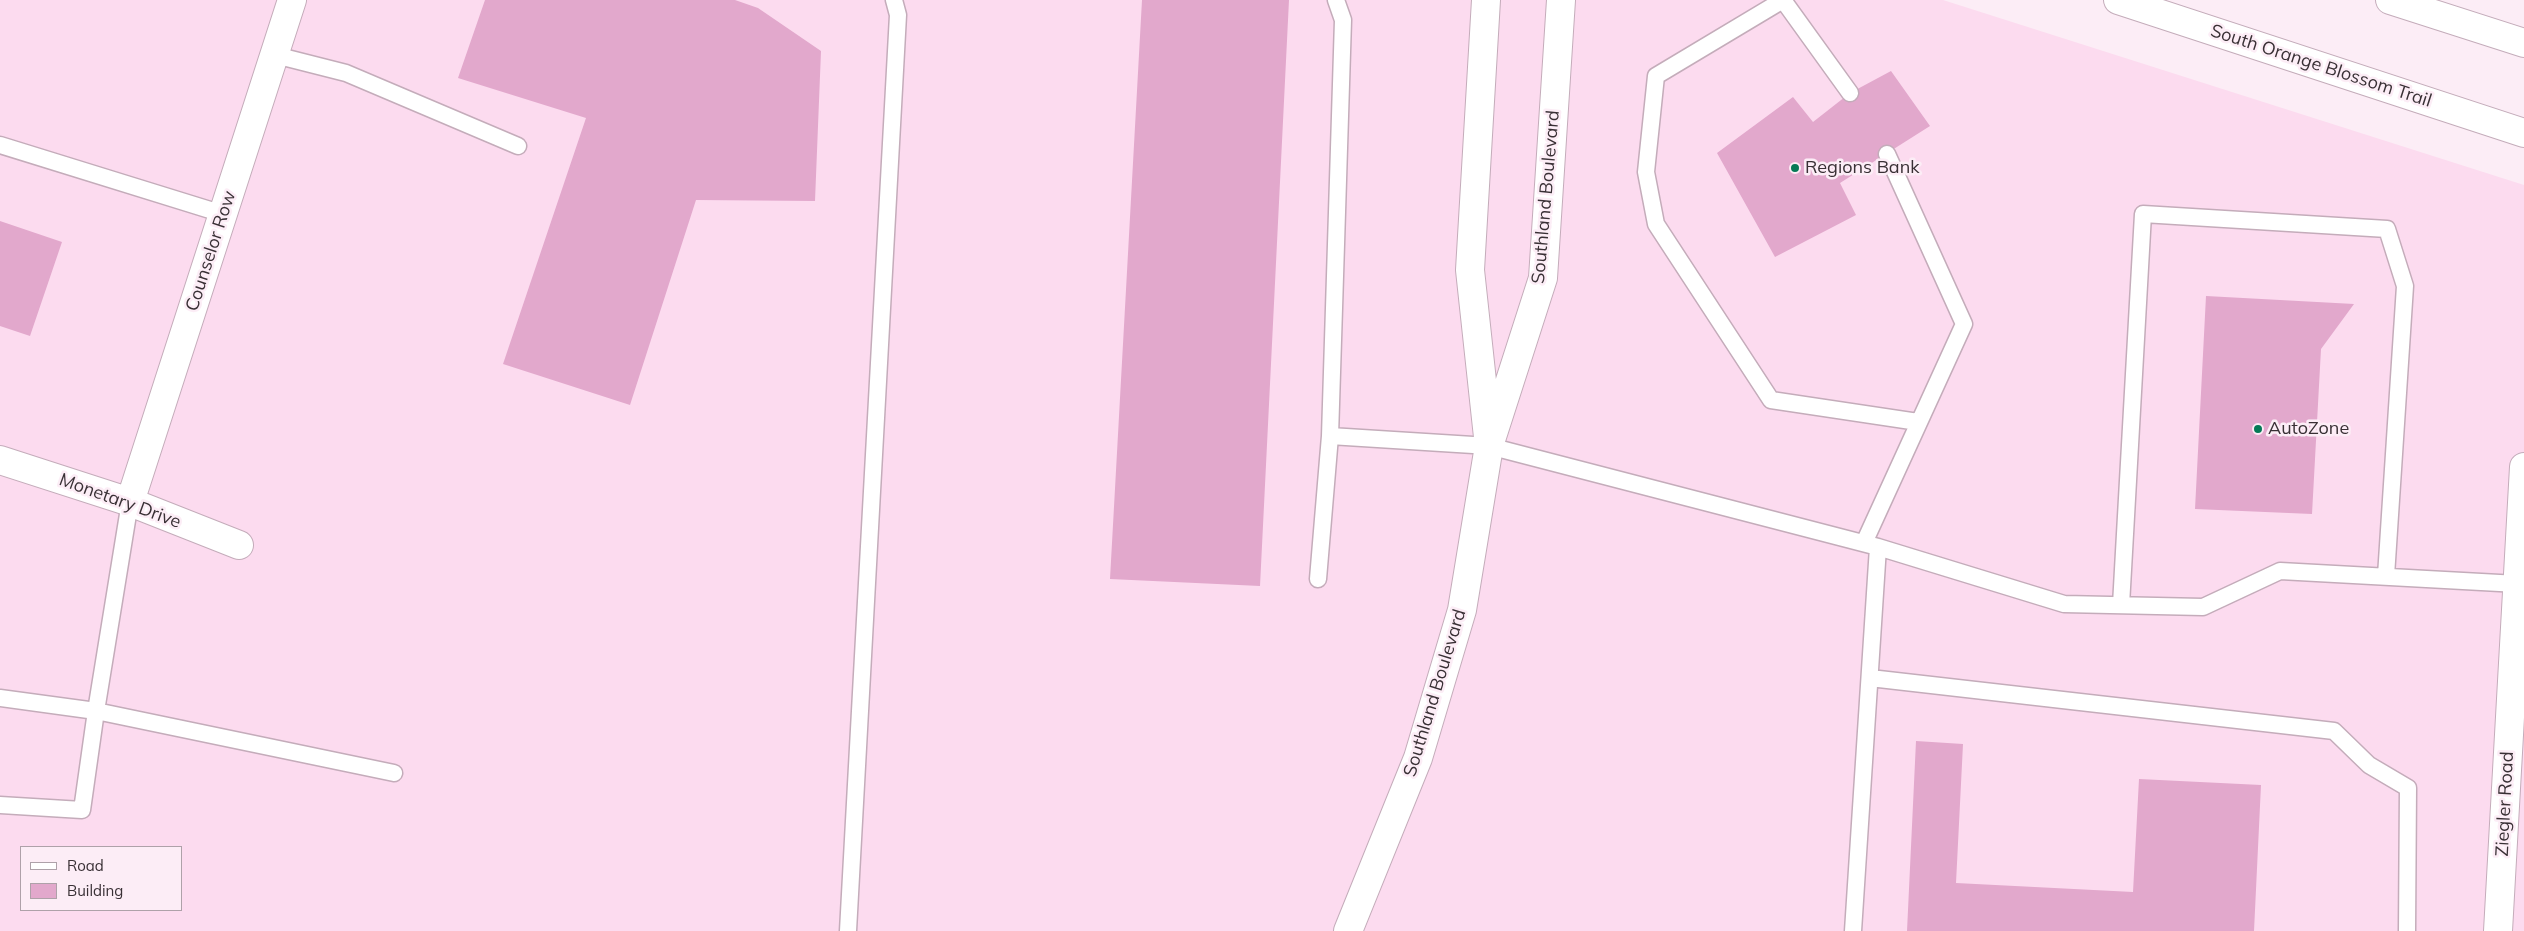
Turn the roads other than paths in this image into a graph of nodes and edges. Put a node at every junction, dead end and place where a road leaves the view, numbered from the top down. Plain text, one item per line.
1 (292, 0) edge
2 (894, 0) edge
3 (1336, 0) edge
4 (1486, 0) edge
5 (1561, 0) edge
6 (1783, 0) edge
7 (2118, 0) edge
8 (2390, 0) edge
9 (2524, 43) edge
10 (275, 55) junction
11 (1850, 93) dead end
12 (2524, 132) edge
13 (0, 145) edge
14 (518, 146) dead end
15 (1887, 154) dead end
16 (223, 214) junction
17 (1918, 422) junction
18 (1330, 436) junction
19 (1489, 446) junction
20 (0, 460) edge
21 (2524, 467) edge
22 (130, 502) junction
23 (238, 545) dead end
24 (1871, 545) junction
25 (2386, 576) junction
26 (1318, 579) dead end
27 (2518, 584) junction
28 (2121, 605) junction
29 (1870, 678) junction
30 (0, 698) edge
31 (96, 711) junction
32 (394, 772) dead end
33 (0, 806) edge
34 (848, 931) edge
35 (1348, 931) edge
36 (1853, 931) edge
37 (2407, 931) edge
38 (2498, 931) edge

1 - 10 street, Counselor Row
2 - 34 lane
3 - 18 lane
4 - 19 street, Southland Boulevard
5 - 19 street, Southland Boulevard
6 - 11 lane
6 - 17 lane
7 - 12 street, South Orange Blossom Trail
8 - 9 street
10 - 14 lane
10 - 16 street, Counselor Row
13 - 16 lane
15 - 17 lane
16 - 22 street, Counselor Row
17 - 24 lane
18 - 19 lane
18 - 26 lane
19 - 24 lane
19 - 35 street, Southland Boulevard
20 - 22 street, Monetary Drive
21 - 27 street, Ziegler Road
22 - 23 street, Monetary Drive
22 - 31 lane
24 - 28 lane
24 - 29 lane
25 - 27 lane
25 - 28 lane
25 - 28 lane
27 - 38 street, Ziegler Road
29 - 36 lane
29 - 37 lane
30 - 31 lane
31 - 32 lane
31 - 33 lane

